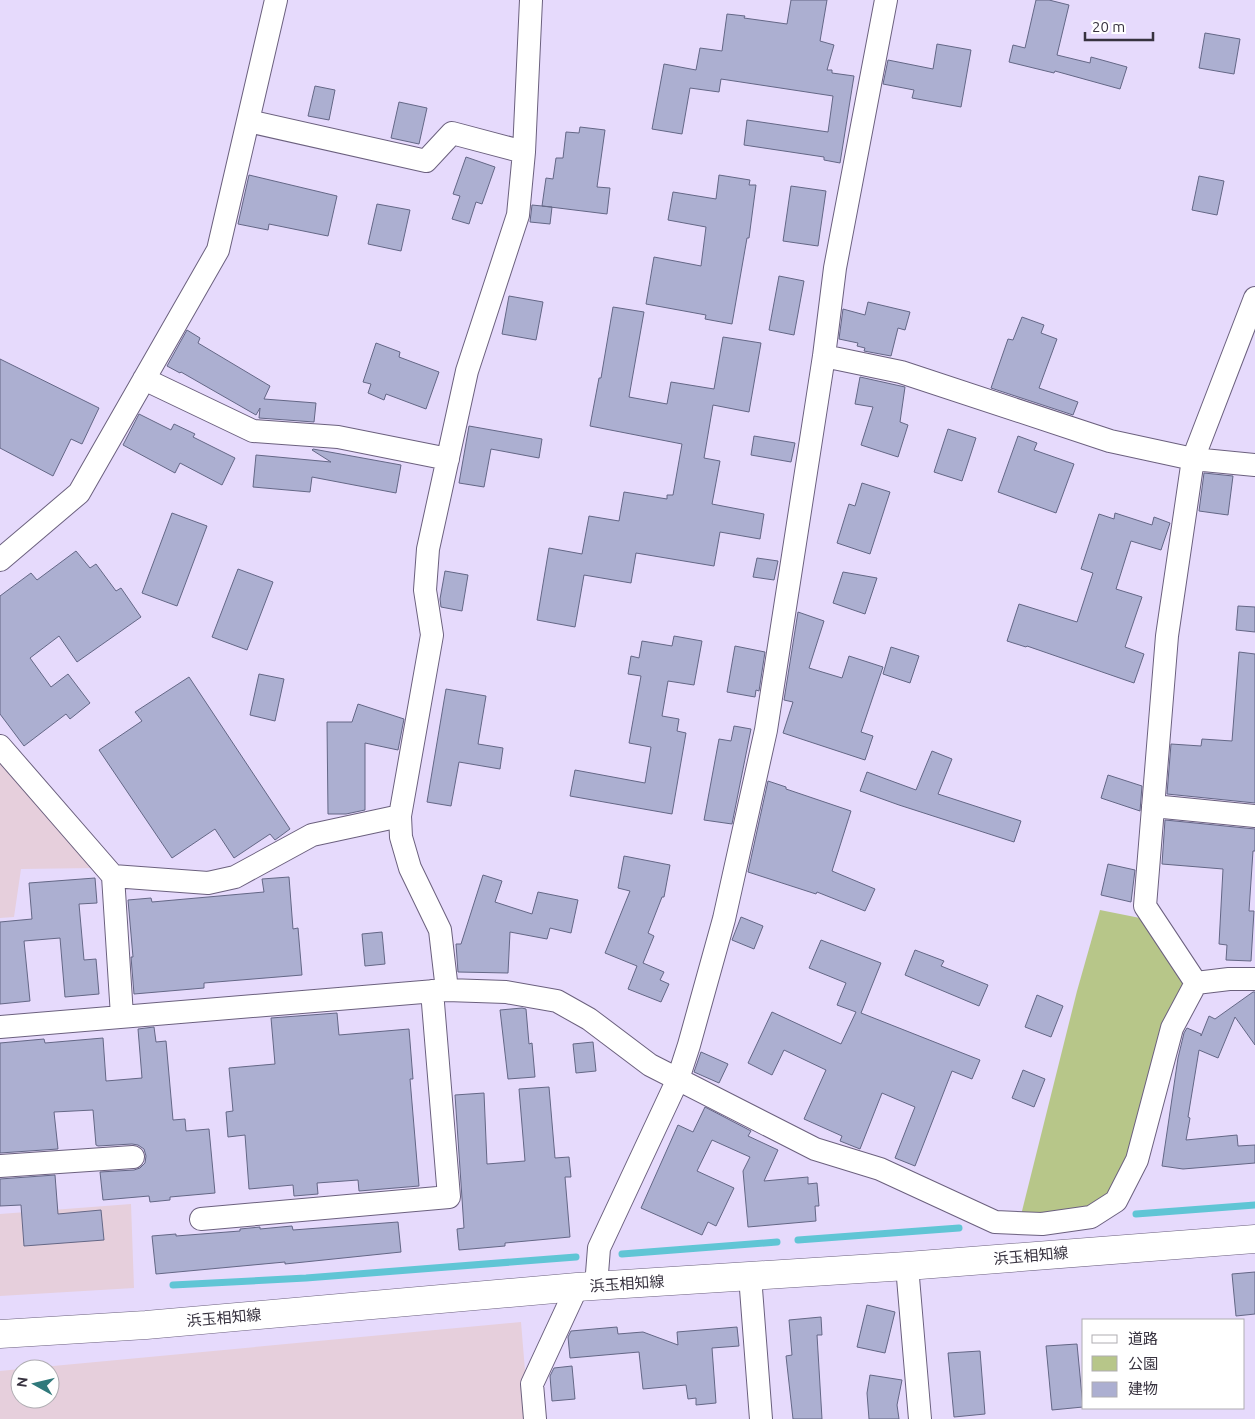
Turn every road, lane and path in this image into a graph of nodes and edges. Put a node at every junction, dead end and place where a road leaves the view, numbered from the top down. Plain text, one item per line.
1 (276, 0) edge
2 (531, 0) edge
3 (886, 0) edge
4 (248, 121) junction
5 (524, 152) junction
6 (1255, 298) edge
7 (824, 356) junction
8 (144, 379) junction
9 (448, 459) junction
10 (1194, 459) junction
11 (1255, 465) edge
12 (0, 560) edge
13 (0, 746) edge
14 (1153, 806) junction
15 (400, 816) junction
16 (1255, 816) edge
17 (113, 876) junction
18 (1255, 979) edge
19 (1196, 983) junction
20 (439, 991) junction
21 (122, 1016) junction
22 (0, 1027) edge
23 (678, 1079) junction
24 (133, 1157) dead end
25 (0, 1166) edge
26 (201, 1219) dead end
27 (1255, 1238) edge
28 (907, 1266) junction
29 (750, 1276) junction
30 (587, 1287) junction
31 (0, 1334) edge
32 (535, 1419) edge
33 (762, 1419) edge
34 (920, 1419) edge

1 - 4 street
2 - 5 street
3 - 7 street
4 - 5 street
4 - 8 street
5 - 9 street
6 - 10 street
7 - 10 street
7 - 23 street
8 - 9 street
8 - 12 street
9 - 15 street
10 - 11 street
10 - 14 street
13 - 17 street
14 - 16 street
14 - 19 street
15 - 17 street
15 - 20 street
17 - 21 street
18 - 19 street
19 - 23 street
20 - 21 street
20 - 23 street
20 - 26 street
21 - 22 street
23 - 30 street
24 - 25 street
27 - 28 main road, 浜玉相知線
28 - 29 main road, 浜玉相知線
28 - 34 street
29 - 30 main road, 浜玉相知線
29 - 33 street
30 - 31 main road, 浜玉相知線
30 - 32 street

